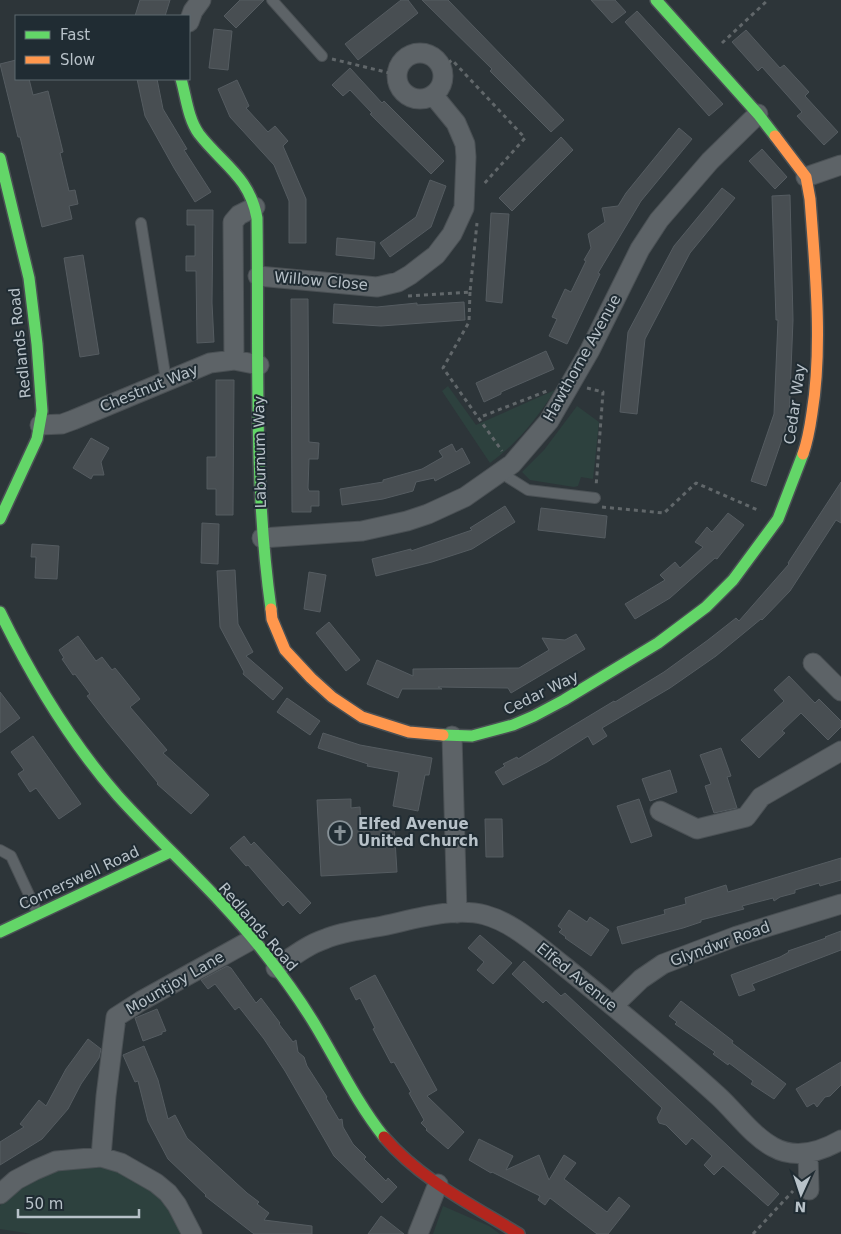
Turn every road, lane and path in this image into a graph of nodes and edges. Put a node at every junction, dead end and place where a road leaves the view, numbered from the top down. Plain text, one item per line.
1 (201, 0) edge
2 (272, 0) edge
3 (656, 0) edge
4 (768, 0) edge
5 (190, 19) edge
6 (322, 56) joint
7 (706, 58) junction
8 (442, 68) junction
9 (398, 75) junction
10 (181, 80) edge
11 (433, 95) junction
12 (758, 114) junction
13 (0, 158) edge
14 (841, 165) edge
15 (806, 177) junction
16 (465, 195) junction
17 (255, 207) junction
18 (141, 223) dead end
19 (258, 276) junction
20 (470, 292) dead end
21 (234, 360) junction
22 (259, 365) junction
23 (166, 380) junction
24 (572, 381) junction
25 (483, 416) dead end
26 (40, 424) junction
27 (506, 469) junction
28 (595, 498) junction
29 (778, 519) junction
30 (0, 520) edge
31 (262, 538) junction
32 (0, 612) edge
33 (814, 663) dead end
34 (841, 691) edge
35 (452, 736) junction
36 (841, 751) edge
37 (660, 811) dead end
38 (0, 850) edge
39 (170, 852) junction
40 (841, 904) edge
41 (457, 913) junction
42 (38, 914) junction
43 (0, 932) edge
44 (253, 939) junction
45 (276, 968) junction
46 (613, 1006) junction
47 (841, 1140) edge
48 (808, 1154) junction
49 (101, 1157) junction
50 (809, 1182) joint
51 (438, 1184) junction
52 (0, 1194) edge
53 (192, 1234) edge
54 (418, 1234) edge
55 (520, 1234) edge
56 (753, 1234) edge

1 - 5 street
2 - 6 lane
3 - 7 street
4 - 7 path
6 - 9 path
7 - 12 street
8 - 9 street
8 - 11 street
8 - 16 path
9 - 11 street
10 - 17 street, Laburnum Way
11 - 16 street, Willow Close
12 - 15 street
12 - 24 street, Hawthorne Avenue
13 - 26 street, Redlands Road
14 - 15 street
15 - 29 street, Cedar Way
16 - 19 street, Willow Close
17 - 19 street, Laburnum Way
17 - 21 street
18 - 23 lane
19 - 22 street, Laburnum Way
20 - 27 path
21 - 22 street, Chestnut Way
21 - 23 street, Chestnut Way
22 - 31 street, Laburnum Way
23 - 26 street, Chestnut Way
24 - 25 path
24 - 27 street, Hawthorne Avenue
24 - 28 path
26 - 30 street, Redlands Road
27 - 28 lane
27 - 31 street, Hawthorne Avenue
28 - 29 path
29 - 35 street, Cedar Way
31 - 35 street, Laburnum Way
32 - 39 street, Redlands Road
33 - 34 street
35 - 41 street
36 - 37 street
38 - 42 lane
39 - 42 street, Cornerswell Road
39 - 44 street, Redlands Road
40 - 46 street, Glyndwr Road
41 - 45 street, Elfed Avenue
41 - 46 street, Elfed Avenue
42 - 43 street, Cornerswell Road
44 - 45 street, Redlands Road
44 - 49 street, Mountjoy Lane
45 - 51 street, Redlands Road
46 - 48 street, Elfed Avenue
47 - 48 street, Elfed Avenue
48 - 50 street
49 - 52 street
49 - 53 street
50 - 56 path
51 - 54 street
51 - 55 street, Redlands Road

